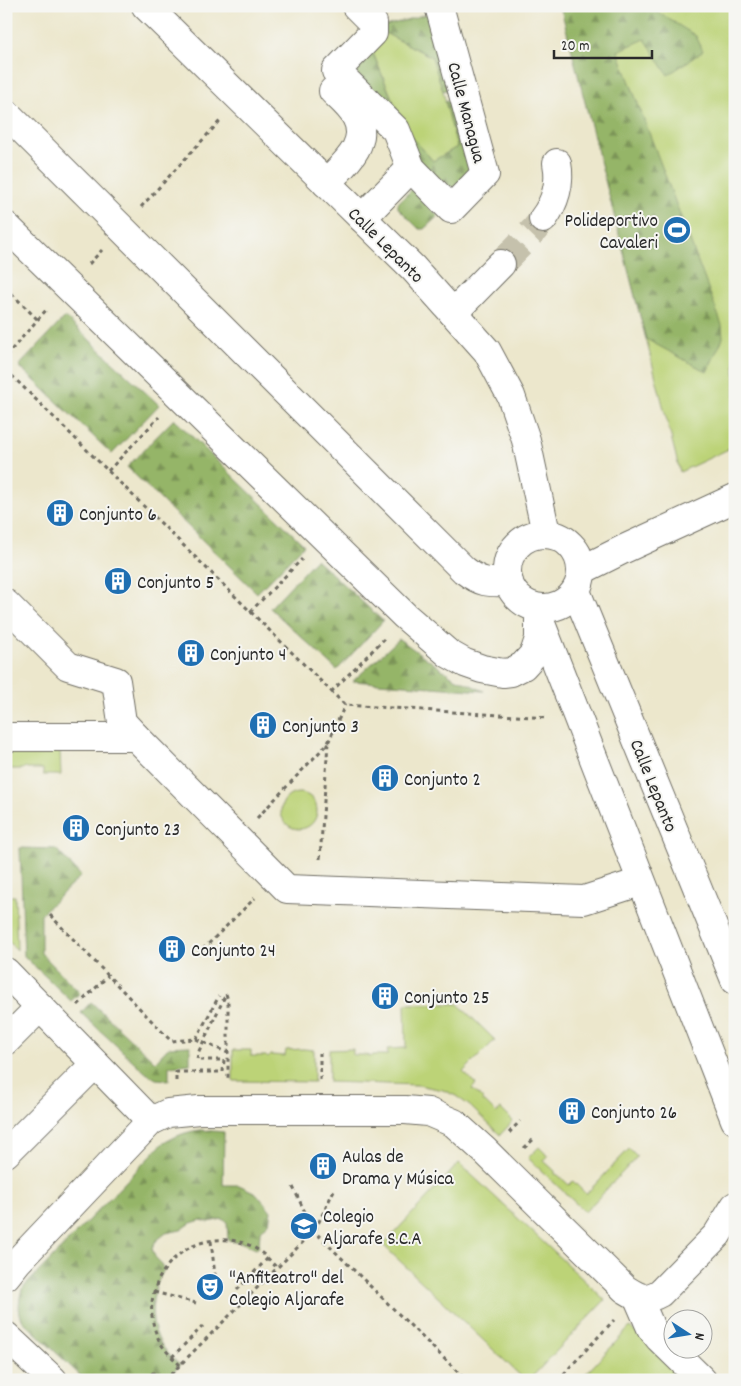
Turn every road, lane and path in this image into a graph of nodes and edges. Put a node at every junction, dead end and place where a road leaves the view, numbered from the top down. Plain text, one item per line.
1 (146, 6) edge
2 (356, 6) edge
3 (439, 6) edge
4 (318, 76) dead end
5 (6, 113) edge
6 (557, 163) dead end
7 (410, 168) junction
8 (326, 183) junction
9 (362, 218) junction
10 (543, 219) tunnel mouth
11 (6, 226) edge
12 (501, 264) tunnel mouth
13 (6, 288) edge
14 (453, 313) junction
15 (38, 320) dead end
16 (6, 370) edge
17 (180, 396) junction
18 (108, 471) junction
19 (735, 498) edge
20 (546, 533) junction
21 (324, 537) junction
22 (579, 580) junction
23 (509, 582) junction
24 (6, 604) edge
25 (250, 612) junction
26 (537, 613) junction
27 (405, 616) junction
28 (331, 692) junction
29 (344, 705) junction
30 (579, 720) junction
31 (6, 737) edge
32 (136, 737) junction
33 (328, 743) junction
34 (237, 839) junction
35 (275, 878) junction
36 (640, 882) junction
37 (318, 890) junction
38 (50, 915) dead end
39 (197, 955) dead end
40 (6, 972) edge
41 (108, 976) junction
42 (735, 980) edge
43 (219, 996) dead end
44 (77, 1006) dead end
45 (40, 1007) junction
46 (196, 1039) junction
47 (6, 1042) edge
48 (228, 1053) junction
49 (320, 1053) dead end
50 (95, 1064) junction
51 (176, 1072) dead end
52 (228, 1076) dead end
53 (320, 1085) dead end
54 (735, 1120) edge
55 (151, 1121) junction
56 (520, 1121) dead end
57 (535, 1138) dead end
58 (503, 1139) dead end
59 (6, 1153) edge
60 (519, 1153) dead end
61 (293, 1187) dead end
62 (335, 1188) dead end
63 (734, 1208) edge
64 (314, 1231) junction
65 (211, 1241) junction
66 (268, 1258) junction
67 (10, 1262) edge
68 (277, 1268) junction
69 (216, 1284) dead end
70 (237, 1290) dead end
71 (154, 1292) junction
72 (196, 1303) dead end
73 (629, 1306) junction
74 (203, 1326) dead end
75 (6, 1336) edge
76 (172, 1357) junction
77 (180, 1365) junction
78 (53, 1380) edge
79 (146, 1380) edge
80 (160, 1380) edge
81 (165, 1380) edge
82 (466, 1380) edge
83 (558, 1380) edge
84 (702, 1380) edge

1 - 8 street, Calle Lepanto
2 - 7 street, Calle Managua
3 - 7 street, Calle Managua
4 - 8 street
5 - 23 street
6 - 10 street
7 - 9 street
8 - 9 street, Calle Lepanto
9 - 14 street, Calle Lepanto
11 - 17 street
12 - 14 street
13 - 15 path
14 - 20 street, Calle Lepanto
16 - 18 path
17 - 18 path
17 - 21 street
18 - 25 path
19 - 22 street
20 - 22 street
20 - 23 street
21 - 25 path
21 - 27 street
22 - 26 street
22 - 42 street, Calle Lepanto
23 - 26 street
24 - 32 street
25 - 28 path
26 - 27 street
26 - 30 street
27 - 28 path
28 - 29 path
29 - 30 path
29 - 33 path
30 - 36 street
31 - 32 street
32 - 34 street
33 - 34 path
33 - 37 path
34 - 35 street
35 - 37 street
35 - 39 path
36 - 37 street
36 - 54 street
38 - 41 path
40 - 45 street
41 - 44 path
41 - 46 path
43 - 46 path
45 - 47 street
45 - 50 street
46 - 48 path
48 - 51 path
48 - 52 path
49 - 53 path
50 - 55 street
50 - 59 street
55 - 67 street
55 - 73 street
56 - 58 path
57 - 60 path
61 - 64 path
62 - 64 path
63 - 73 street
64 - 68 path
64 - 82 path
65 - 66 path
65 - 69 path
65 - 71 path
66 - 68 path
66 - 70 path
68 - 77 path
71 - 72 path
71 - 76 path
73 - 83 path
73 - 84 street
74 - 76 path
75 - 78 street
76 - 77 path
77 - 81 path
79 - 80 path

